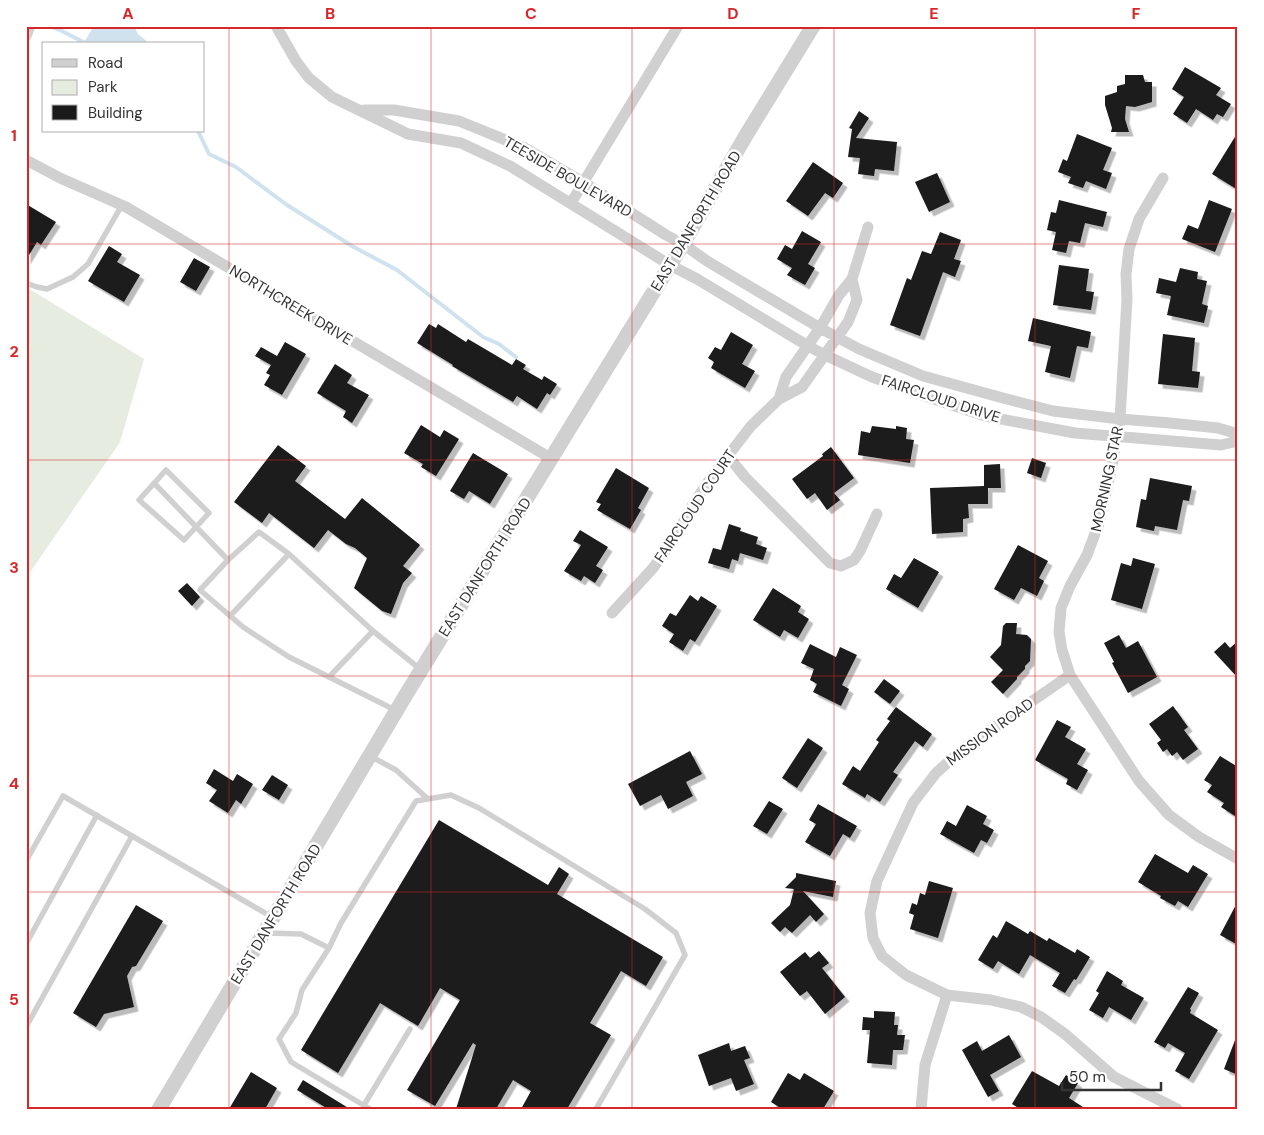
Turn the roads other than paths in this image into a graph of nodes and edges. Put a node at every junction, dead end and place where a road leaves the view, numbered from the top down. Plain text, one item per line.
1 (30, 26) edge
2 (276, 26) edge
3 (678, 26) edge
4 (813, 26) edge
5 (26, 36) edge
6 (360, 110) junction
7 (26, 160) edge
8 (1163, 178) dead end
9 (583, 182) junction
10 (570, 203) junction
11 (122, 205) junction
12 (868, 227) dead end
13 (683, 244) junction
14 (670, 265) junction
15 (852, 279) junction
16 (26, 283) edge
17 (820, 328) junction
18 (837, 337) junction
19 (808, 346) junction
20 (825, 354) junction
21 (779, 399) junction
22 (1120, 419) junction
23 (1238, 434) edge
24 (1117, 436) junction
25 (1238, 441) edge
26 (728, 456) junction
27 (552, 460) junction
28 (154, 483) junction
29 (877, 514) dead end
30 (196, 527) junction
31 (289, 554) junction
32 (228, 560) junction
33 (612, 613) dead end
34 (230, 616) junction
35 (373, 631) junction
36 (422, 671) junction
37 (1070, 675) junction
38 (329, 677) junction
39 (397, 711) junction
40 (370, 756) junction
41 (428, 799) junction
42 (97, 816) junction
43 (132, 836) junction
44 (1238, 859) edge
45 (26, 861) edge
46 (274, 918) junction
47 (264, 933) junction
48 (26, 944) edge
49 (330, 948) junction
50 (947, 995) junction
51 (26, 1027) edge
52 (410, 1029) dead end
53 (364, 1105) junction
54 (159, 1109) edge
55 (370, 1109) edge
56 (596, 1109) edge
57 (921, 1109) edge
58 (1177, 1109) edge

1 - 5 street
2 - 6 street, TEESIDE BOULEVARD
3 - 9 street
4 - 13 street, EAST DANFORTH ROAD
6 - 9 street, TEESIDE BOULEVARD
6 - 10 street, TEESIDE BOULEVARD
7 - 11 street, NORTHCREEK DRIVE
8 - 22 street, MORNING STAR
9 - 10 street
9 - 13 street, TEESIDE BOULEVARD
10 - 14 street, TEESIDE BOULEVARD
11 - 16 lane
11 - 27 street, NORTHCREEK DRIVE
12 - 15 street, FAIRCLOUD COURT
13 - 14 street, EAST DANFORTH ROAD
13 - 17 street, FAIRCLOUD DRIVE
14 - 19 street, FAIRCLOUD DRIVE
14 - 27 street, EAST DANFORTH ROAD
15 - 17 street, FAIRCLOUD COURT
15 - 18 street, FAIRCLOUD COURT
17 - 18 street, FAIRCLOUD DRIVE
17 - 19 street, FAIRCLOUD COURT
18 - 20 street, FAIRCLOUD COURT
18 - 22 street, FAIRCLOUD DRIVE
19 - 20 street, FAIRCLOUD DRIVE
19 - 21 street, FAIRCLOUD COURT
20 - 21 street, FAIRCLOUD COURT
20 - 24 street, FAIRCLOUD DRIVE
21 - 26 street, FAIRCLOUD COURT
22 - 23 street, FAIRCLOUD DRIVE
22 - 24 street, MORNING STAR
24 - 25 street, FAIRCLOUD DRIVE
24 - 37 street, MORNING STAR
26 - 29 street
26 - 33 street, FAIRCLOUD COURT
27 - 36 street, EAST DANFORTH ROAD
28 - 30 lane
28 - 30 lane
28 - 30 lane
30 - 32 lane
31 - 32 lane
31 - 34 lane
31 - 35 lane
32 - 34 lane
34 - 38 lane
35 - 36 lane
35 - 38 lane
36 - 39 street, EAST DANFORTH ROAD
37 - 44 street, MORNING STAR
37 - 50 street, MISSION ROAD
38 - 39 lane
39 - 40 street, EAST DANFORTH ROAD
40 - 41 lane
40 - 46 street, EAST DANFORTH ROAD
41 - 49 lane
41 - 56 lane
42 - 43 lane
42 - 45 lane
42 - 48 lane
43 - 46 lane
43 - 51 lane
46 - 47 street, EAST DANFORTH ROAD
47 - 49 lane
47 - 54 street, EAST DANFORTH ROAD
49 - 53 lane
50 - 57 street
50 - 58 street, MISSION ROAD
52 - 53 lane
53 - 55 lane

